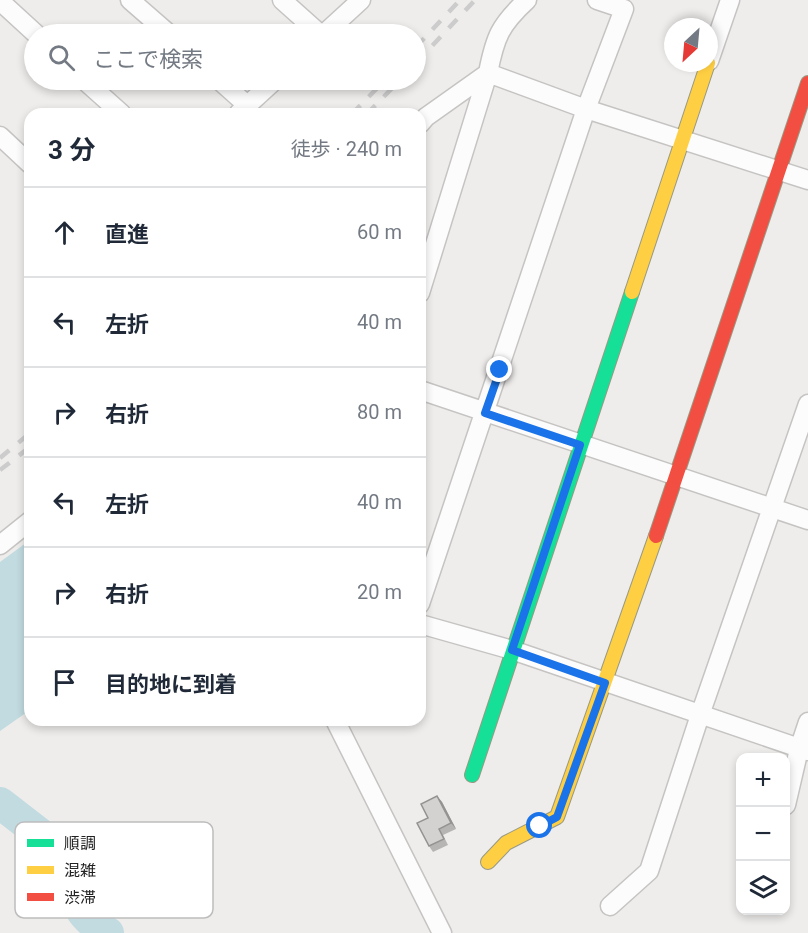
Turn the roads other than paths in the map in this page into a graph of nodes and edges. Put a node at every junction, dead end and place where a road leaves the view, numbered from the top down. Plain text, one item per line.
1 (130, 0) edge
2 (282, 0) edge
3 (361, 0) edge
4 (527, 0) edge
5 (597, 0) edge
6 (730, 0) edge
7 (0, 2) edge
8 (25, 24) edge
9 (157, 24) edge
10 (310, 24) edge
11 (333, 24) edge
12 (718, 35) edge
13 (706, 72) edge
14 (488, 73) junction
15 (808, 83) edge
16 (95, 90) edge
17 (227, 90) edge
18 (264, 90) edge
19 (115, 108) edge
20 (241, 108) edge
21 (245, 108) edge
22 (586, 110) junction
23 (426, 117) edge
24 (0, 136) edge
25 (682, 140) junction
26 (24, 158) edge
27 (779, 170) junction
28 (808, 180) edge
29 (426, 274) edge
30 (426, 392) edge
31 (808, 404) edge
32 (485, 413) junction
33 (580, 445) junction
34 (677, 476) junction
35 (772, 507) junction
36 (808, 520) edge
37 (24, 526) edge
38 (0, 545) edge
39 (426, 586) edge
40 (426, 626) edge
41 (512, 650) junction
42 (605, 683) junction
43 (700, 714) junction
44 (808, 722) edge
45 (338, 726) edge
46 (804, 750) edge
47 (472, 775) dead end
48 (790, 793) edge
49 (488, 862) dead end
50 (610, 906) dead end
51 (442, 933) edge

1 - 9 street
2 - 10 street
3 - 11 street
4 - 14 street
5 - 22 street
6 - 12 street
7 - 8 street
13 - 25 street
14 - 22 street
14 - 23 street
14 - 29 street
15 - 27 street
16 - 19 street
17 - 20 street
18 - 21 street
22 - 25 street
22 - 32 street
24 - 26 street
25 - 27 street
25 - 33 street
27 - 28 street
27 - 34 street
30 - 32 street
31 - 35 street
32 - 33 street
32 - 39 street
33 - 34 street
33 - 41 street
34 - 35 street
34 - 42 street
35 - 36 street
35 - 43 street
37 - 38 street
40 - 41 street
41 - 42 street
41 - 47 street
42 - 43 street
42 - 49 street
43 - 46 street
43 - 50 street
44 - 46 street
45 - 51 street
46 - 48 street

